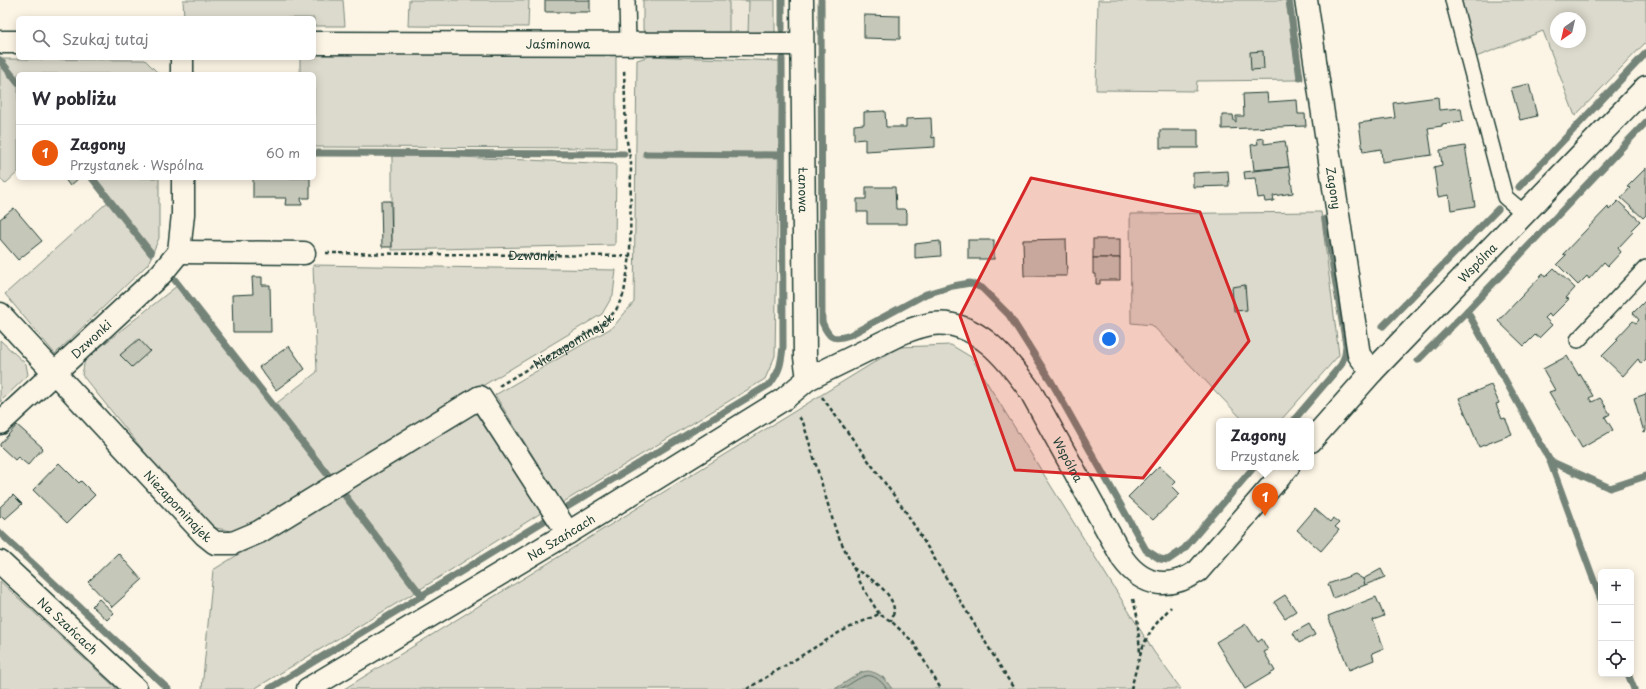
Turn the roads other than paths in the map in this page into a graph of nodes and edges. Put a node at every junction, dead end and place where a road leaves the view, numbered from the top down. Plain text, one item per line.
1 (627, 0) edge
2 (802, 0) edge
3 (1306, 0) edge
4 (1453, 0) edge
5 (0, 42) edge
6 (16, 42) edge
7 (316, 43) edge
8 (628, 44) junction
9 (802, 44) junction
10 (182, 60) edge
11 (182, 72) edge
12 (1646, 87) edge
13 (183, 180) edge
14 (1525, 214) junction
15 (179, 252) junction
16 (304, 253) road end
17 (1646, 268) edge
18 (0, 314) edge
19 (1578, 340) dead end
20 (54, 372) junction
21 (1372, 372) junction
22 (808, 379) junction
23 (0, 423) edge
24 (1314, 438) edge
25 (1285, 470) edge
26 (568, 533) junction
27 (0, 562) edge
28 (136, 689) edge
29 (308, 689) edge

1 - 8 lane
2 - 9 street, Łanowa
3 - 21 street, Zagony
4 - 14 lane
5 - 6 street
7 - 8 street, Jaśminowa
8 - 9 street, Jaśminowa
9 - 22 street, Łanowa
10 - 11 street
12 - 14 street, Wspólna
13 - 15 street
14 - 21 street, Wspólna
15 - 16 street
15 - 20 street, Dzwonki
17 - 19 lane
18 - 20 street, Niezapominajek
20 - 23 street, Dzwonki
20 - 26 street, Niezapominajek
21 - 24 street, Wspólna
22 - 25 street, Wspólna
22 - 26 street, Na Szańcach
26 - 29 street, Na Szańcach
27 - 28 street, Na Szańcach

